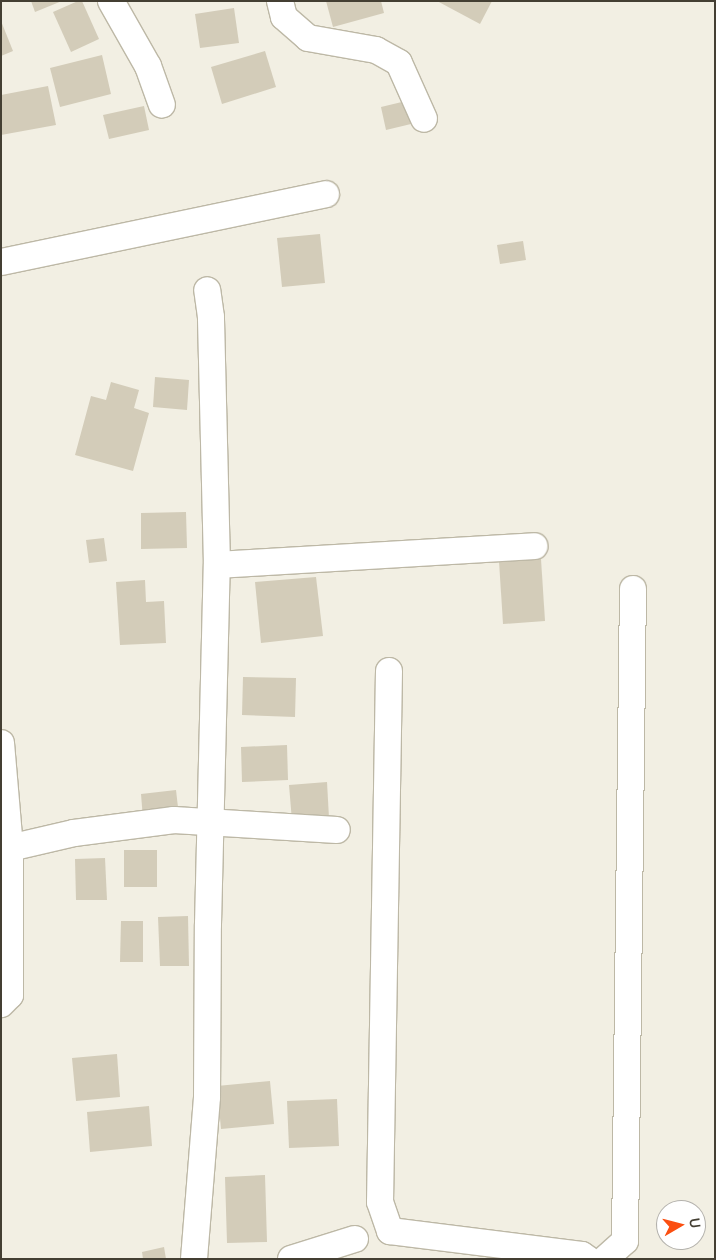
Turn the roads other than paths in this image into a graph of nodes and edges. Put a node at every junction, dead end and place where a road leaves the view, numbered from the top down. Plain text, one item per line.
1 (111, 1) edge
2 (280, 1) edge
3 (162, 105) dead end
4 (424, 119) dead end
5 (326, 194) dead end
6 (1, 262) edge
7 (207, 290) dead end
8 (534, 546) dead end
9 (218, 564) junction
10 (633, 589) dead end
11 (390, 671) dead end
12 (1, 743) edge
13 (210, 824) junction
14 (336, 830) dead end
15 (6, 849) edge
16 (1, 1004) edge
17 (355, 1239) dead end
18 (194, 1259) edge
19 (290, 1259) edge
20 (588, 1259) edge
21 (604, 1259) edge

1 - 3 street
2 - 4 street
5 - 6 street
7 - 9 street
8 - 9 street
9 - 13 street
10 - 21 street
11 - 20 street
12 - 15 street
13 - 14 street
13 - 15 street
13 - 18 street
15 - 16 street
17 - 19 street

